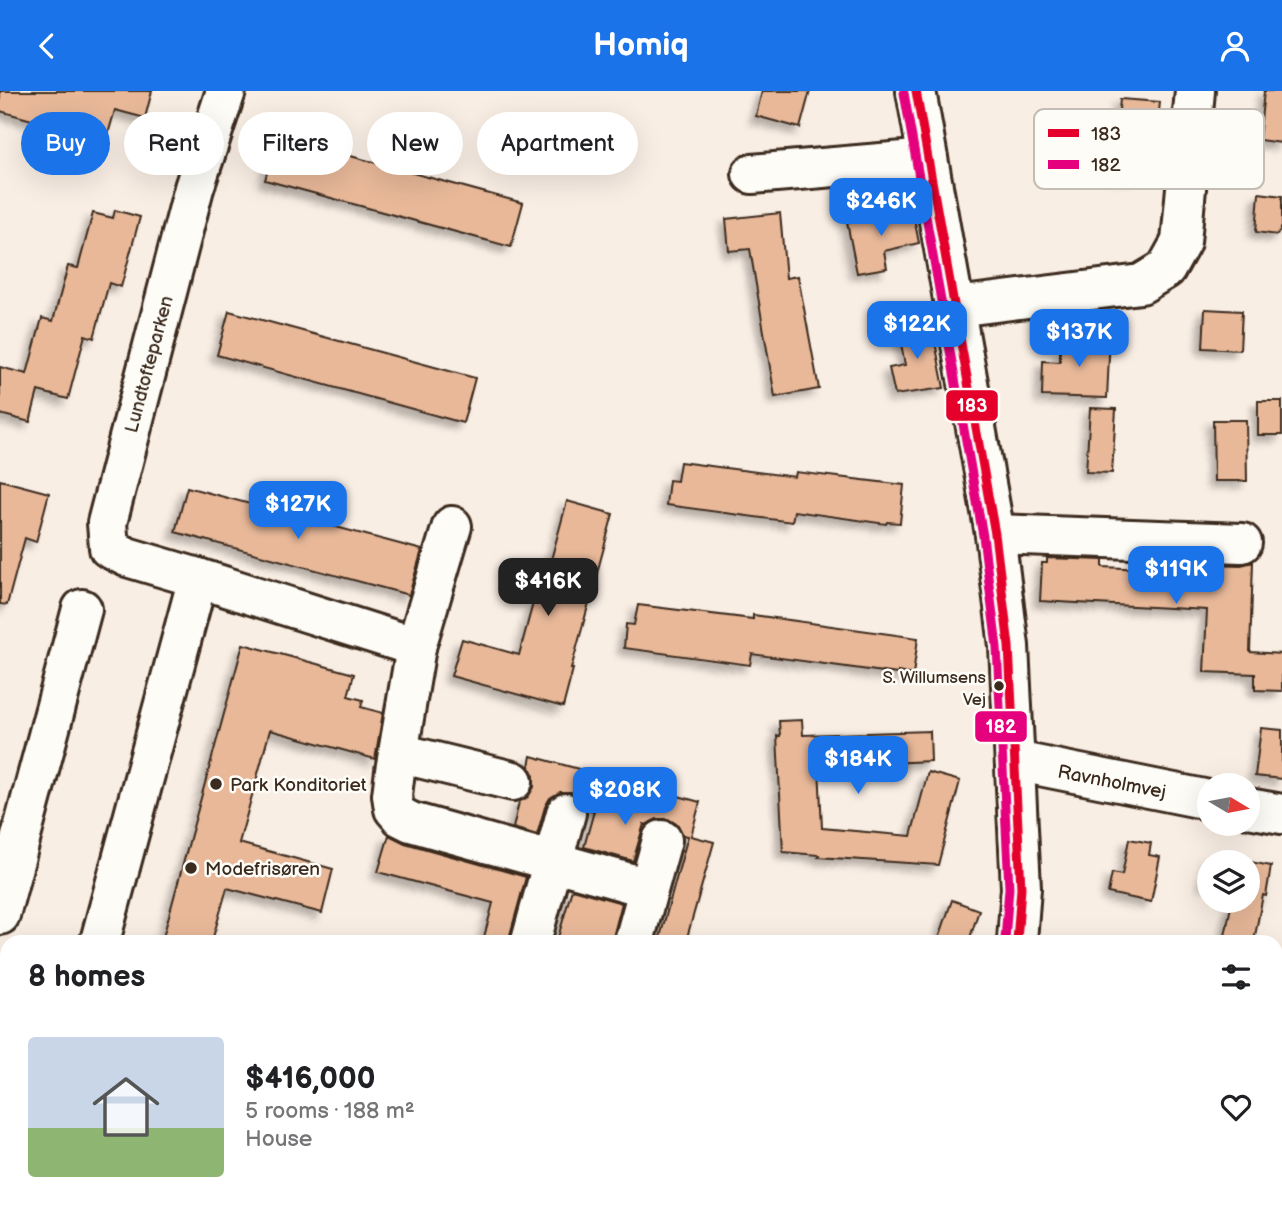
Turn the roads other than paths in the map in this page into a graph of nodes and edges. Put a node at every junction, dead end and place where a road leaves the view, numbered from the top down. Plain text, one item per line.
1 (226, 91) edge
2 (916, 91) edge
3 (1195, 91) edge
4 (1193, 109) edge
5 (928, 159) junction
6 (752, 174) dead end
7 (1186, 189) edge
8 (956, 307) junction
9 (452, 526) dead end
10 (995, 534) junction
11 (1242, 543) dead end
12 (198, 578) junction
13 (82, 609) dead end
14 (416, 647) junction
15 (399, 753) junction
16 (1015, 761) junction
17 (513, 781) dead end
18 (1197, 798) edge
19 (1260, 810) edge
20 (566, 813) dead end
21 (1282, 814) edge
22 (662, 840) dead end
23 (553, 862) junction
24 (648, 888) junction
25 (0, 915) edge
26 (102, 935) edge
27 (533, 935) edge
28 (636, 935) edge
29 (1017, 935) edge

1 - 12 street, Lundtofteparken
2 - 5 street
3 - 4 street
5 - 6 street
5 - 8 street
7 - 8 street
8 - 10 street
9 - 14 street
10 - 11 street
10 - 16 street
12 - 14 street, Lundtofteparken
12 - 26 street
13 - 25 street
14 - 15 street
15 - 17 street
15 - 23 street
16 - 18 street, Ravnholmvej
16 - 29 street
19 - 21 street
20 - 23 street
22 - 24 street
23 - 24 street
23 - 27 street
24 - 28 street

